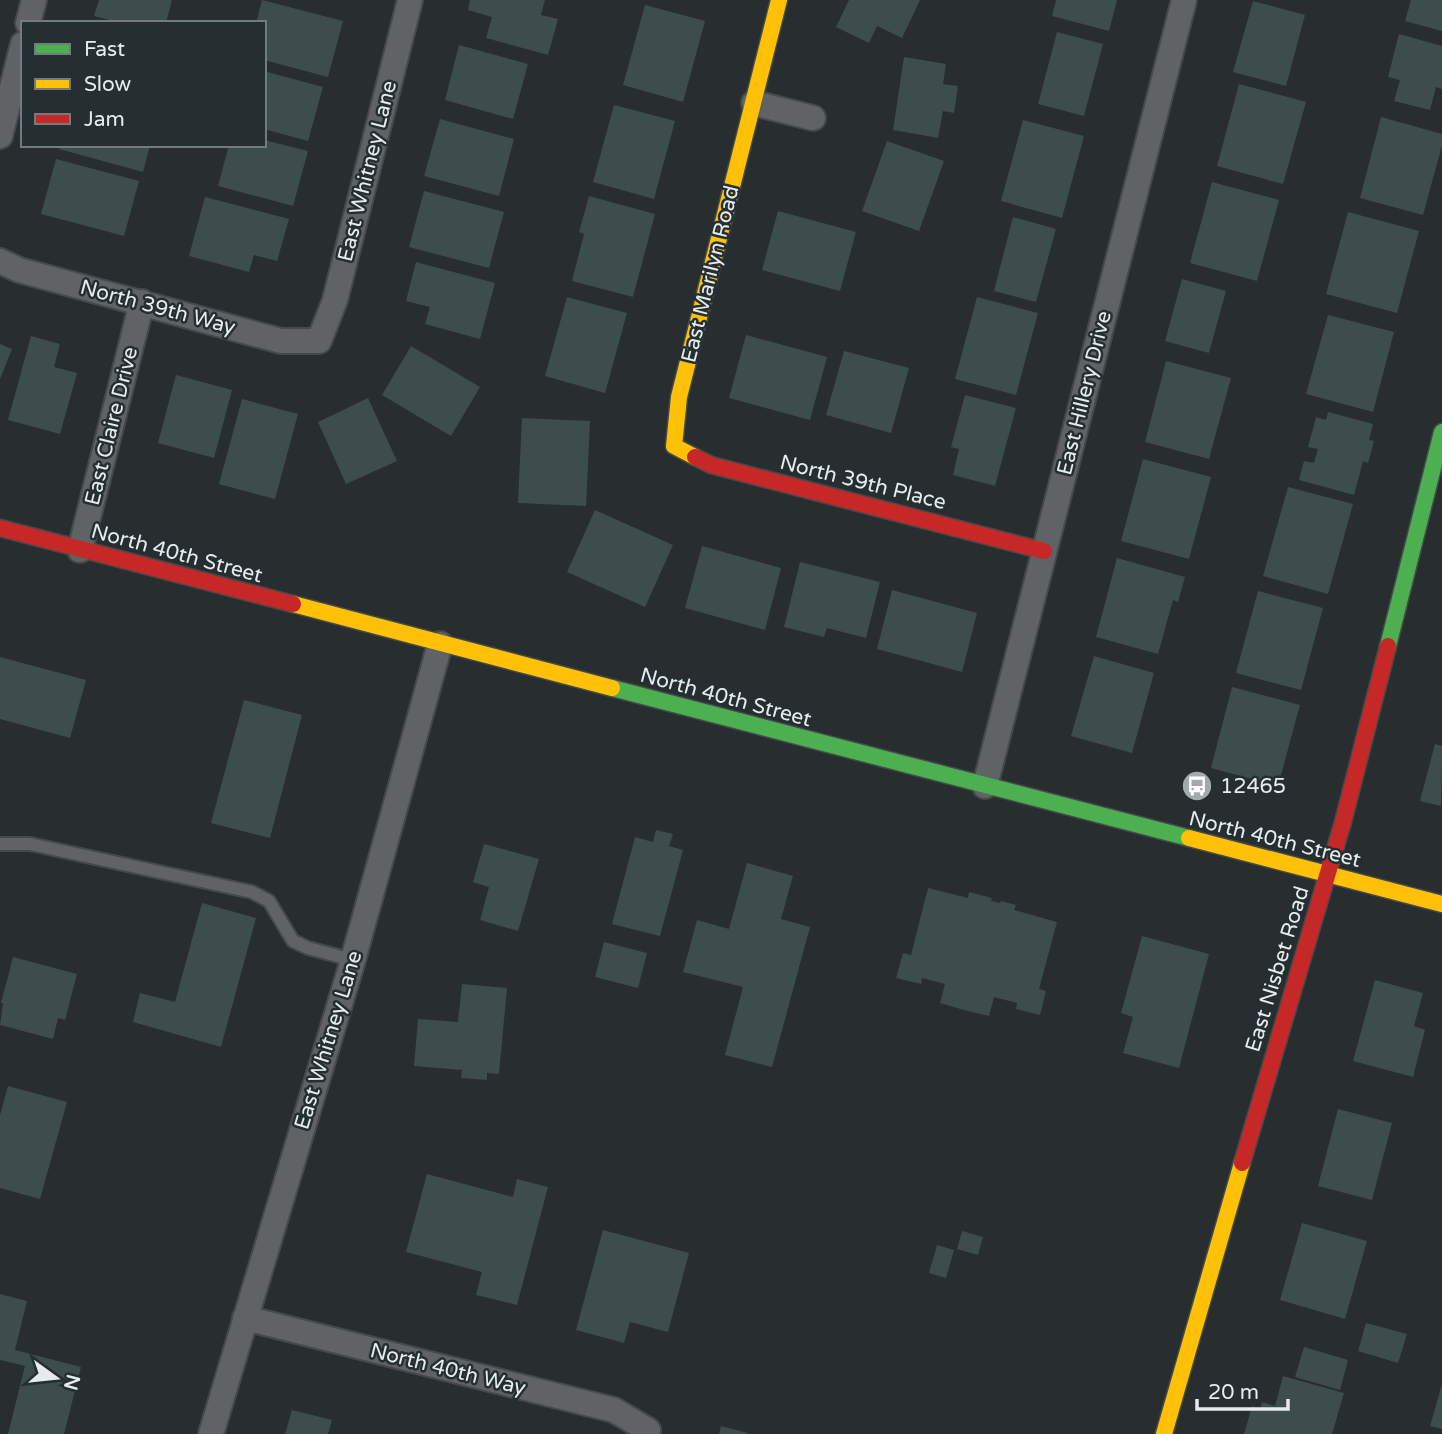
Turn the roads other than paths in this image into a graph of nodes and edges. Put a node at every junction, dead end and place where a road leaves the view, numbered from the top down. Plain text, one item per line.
1 (34, 0) edge
2 (410, 0) edge
3 (779, 0) edge
4 (1184, 0) edge
5 (29, 21) edge
6 (21, 52) edge
7 (754, 103) junction
8 (813, 118) dead end
9 (0, 136) edge
10 (0, 261) edge
11 (142, 302) junction
12 (319, 341) joint
13 (1442, 432) edge
14 (674, 446) joint
15 (0, 528) edge
16 (80, 550) junction
17 (1044, 551) junction
18 (440, 644) junction
19 (985, 786) junction
20 (0, 844) edge
21 (1328, 874) junction
22 (1442, 904) edge
23 (353, 960) junction
24 (244, 1318) junction
25 (648, 1432) edge
26 (211, 1434) edge
27 (1164, 1434) edge

1 - 5 street
2 - 12 street, East Whitney Lane
3 - 7 street, East Marilyn Road
4 - 17 street, East Hillery Drive
6 - 9 street
7 - 8 street
7 - 14 street, East Marilyn Road
10 - 11 street, North 39th Way
11 - 12 street, North 39th Way
11 - 16 street, East Claire Drive
13 - 21 street, East Nisbet Road
14 - 17 street, North 39th Place
15 - 16 street, North 40th Street
16 - 18 street, North 40th Street
17 - 19 street, East Hillery Drive
18 - 19 street, North 40th Street
18 - 23 street, East Whitney Lane
19 - 21 street, North 40th Street
20 - 23 lane
21 - 22 street, North 40th Street
21 - 27 street, East Nisbet Road
23 - 24 street, East Whitney Lane
24 - 25 street, North 40th Way
24 - 26 street, East Whitney Lane

